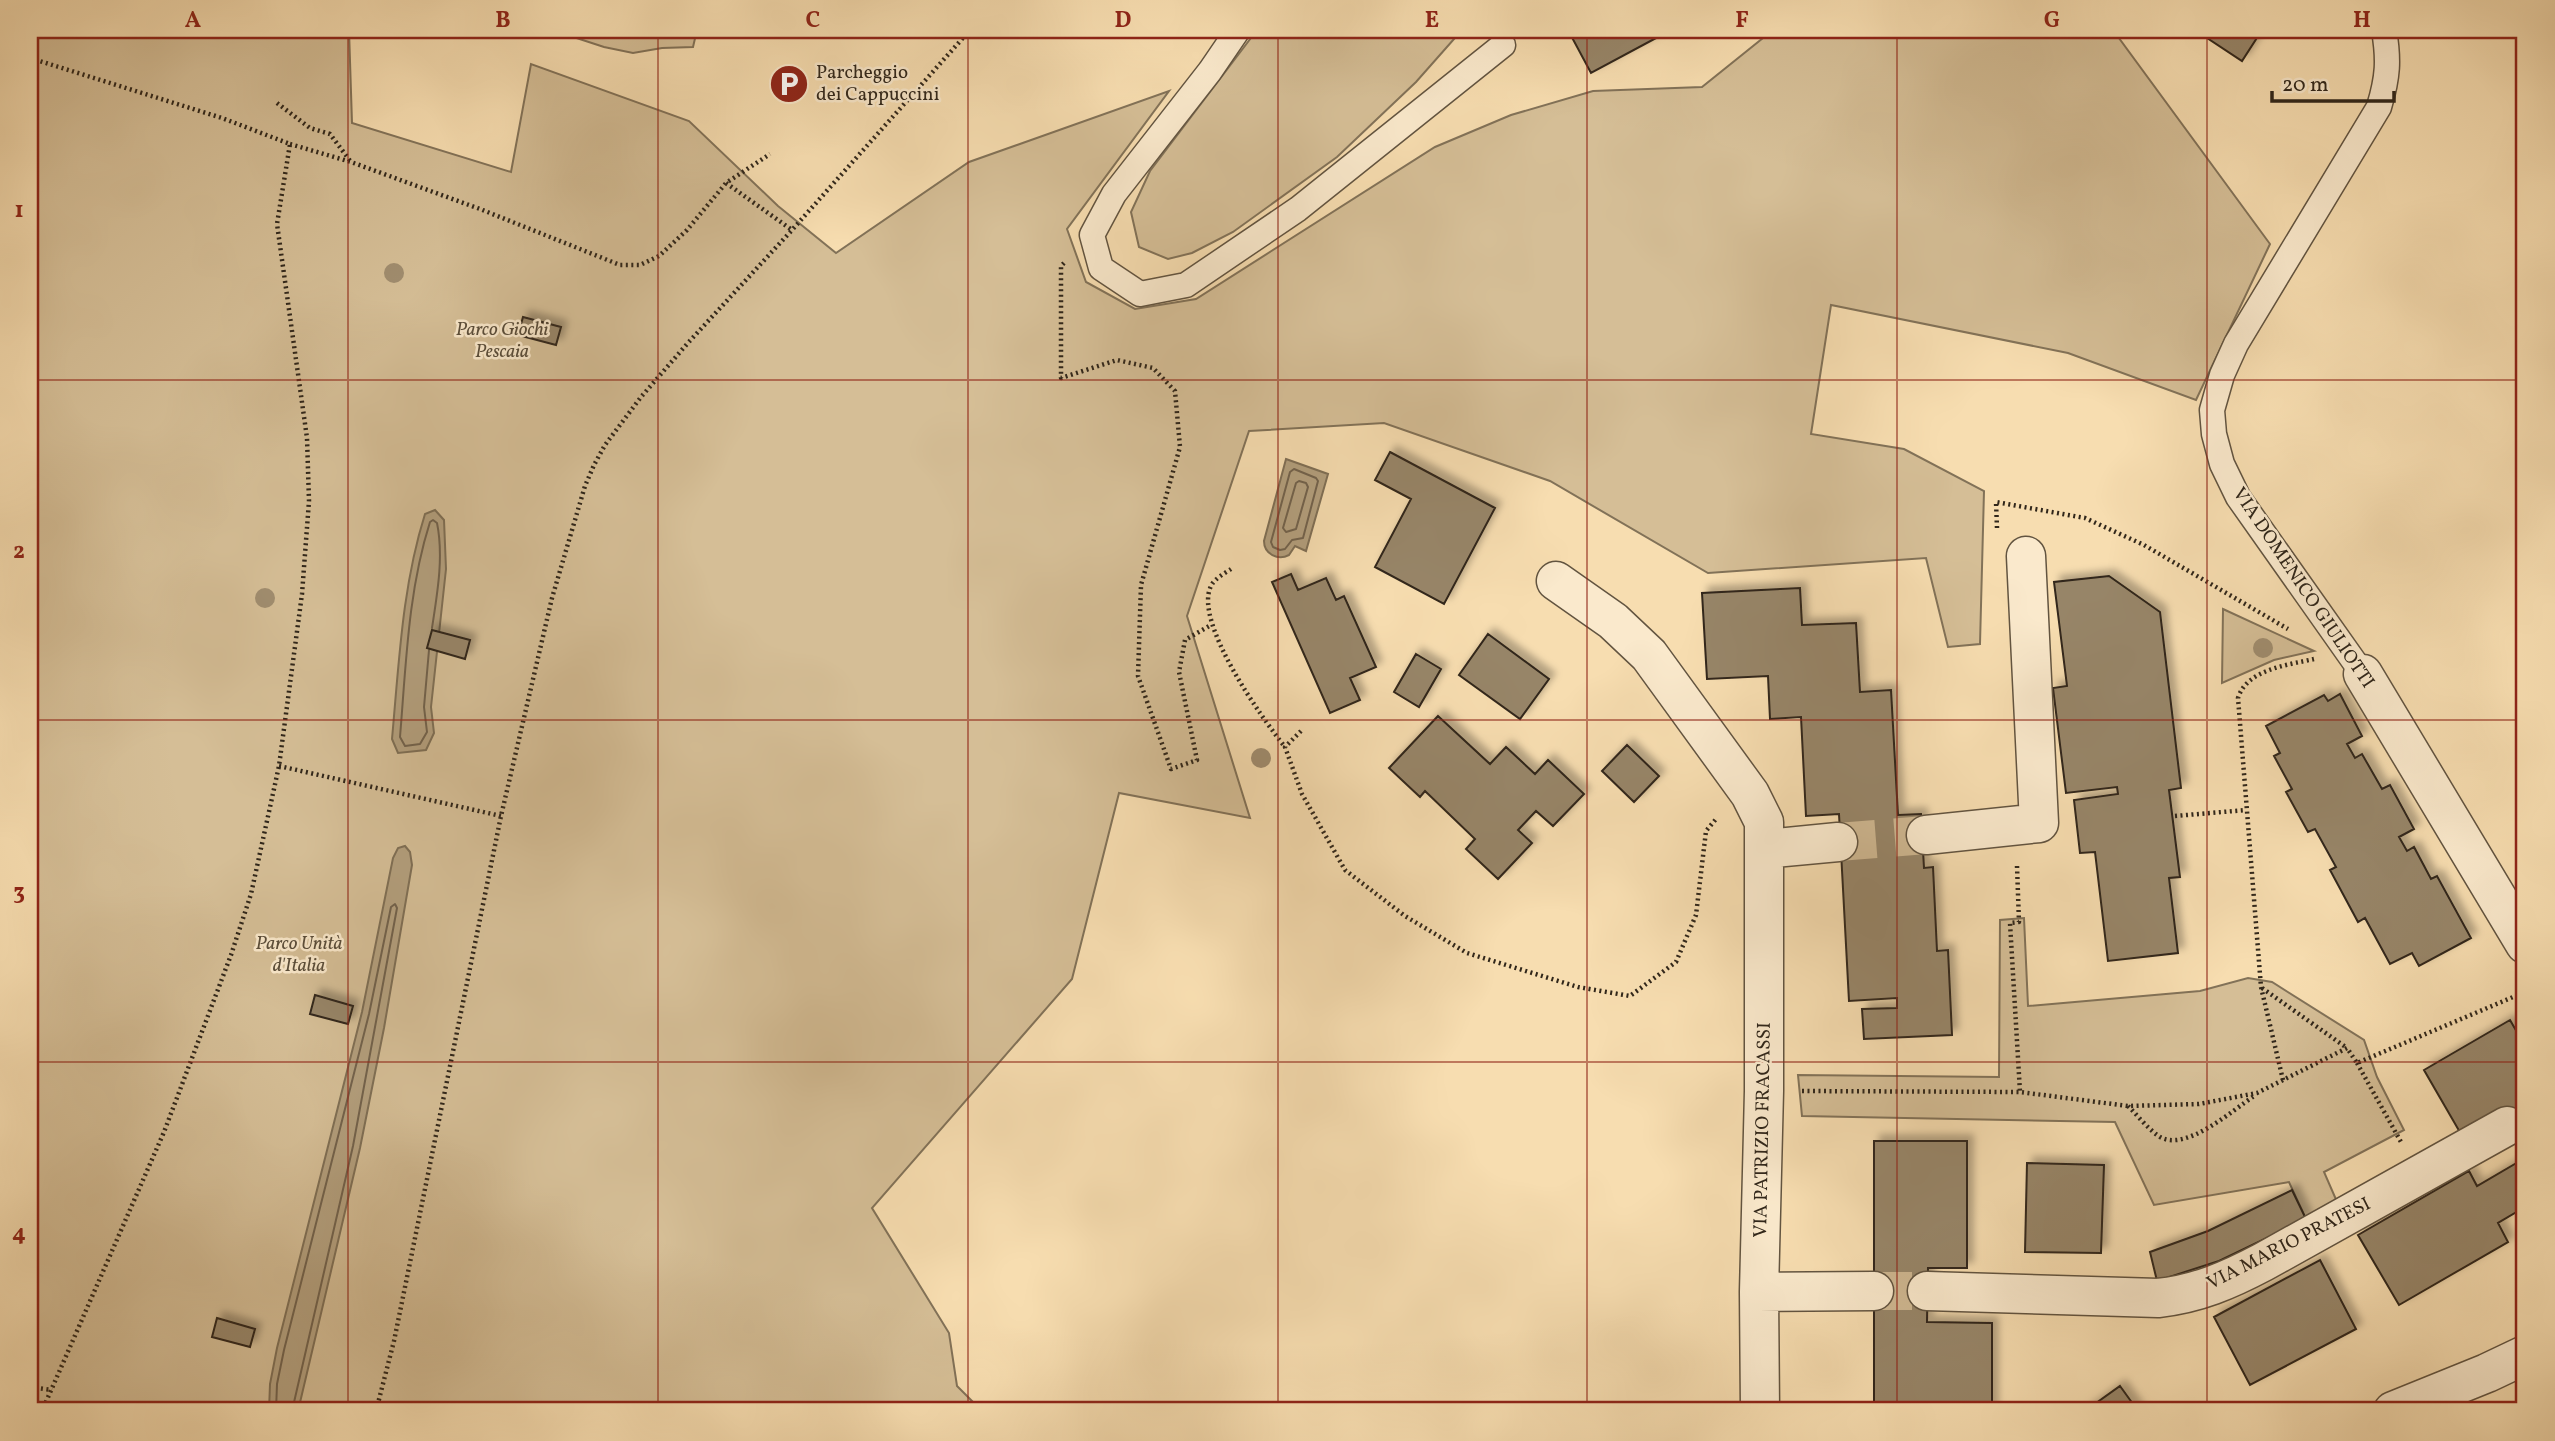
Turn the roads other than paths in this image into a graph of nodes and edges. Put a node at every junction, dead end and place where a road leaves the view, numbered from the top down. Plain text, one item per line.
1 (1238, 30) edge
2 (2384, 30) edge
3 (1503, 44) dead end
4 (2026, 556) dead end
5 (1556, 580) dead end
6 (2363, 674) joint
7 (1926, 835) tunnel mouth
8 (1838, 842) tunnel mouth
9 (1765, 849) junction
10 (2525, 944) edge
11 (2507, 1126) dead end
12 (1874, 1291) tunnel mouth
13 (1759, 1292) junction
14 (1927, 1292) tunnel mouth
15 (2525, 1355) edge
16 (1760, 1411) edge
17 (2393, 1411) edge

1 - 3 lane
2 - 6 lane, VIA DOMENICO GIULIOTTI
4 - 7 street
5 - 9 street, VIA PATRIZIO FRACASSI
6 - 10 street, VIA DOMENICO GIULIOTTI
8 - 9 street
9 - 13 street, VIA PATRIZIO FRACASSI
11 - 14 street, VIA MARIO PRATESI
12 - 13 street
13 - 16 street, VIA PATRIZIO FRACASSI
15 - 17 street

